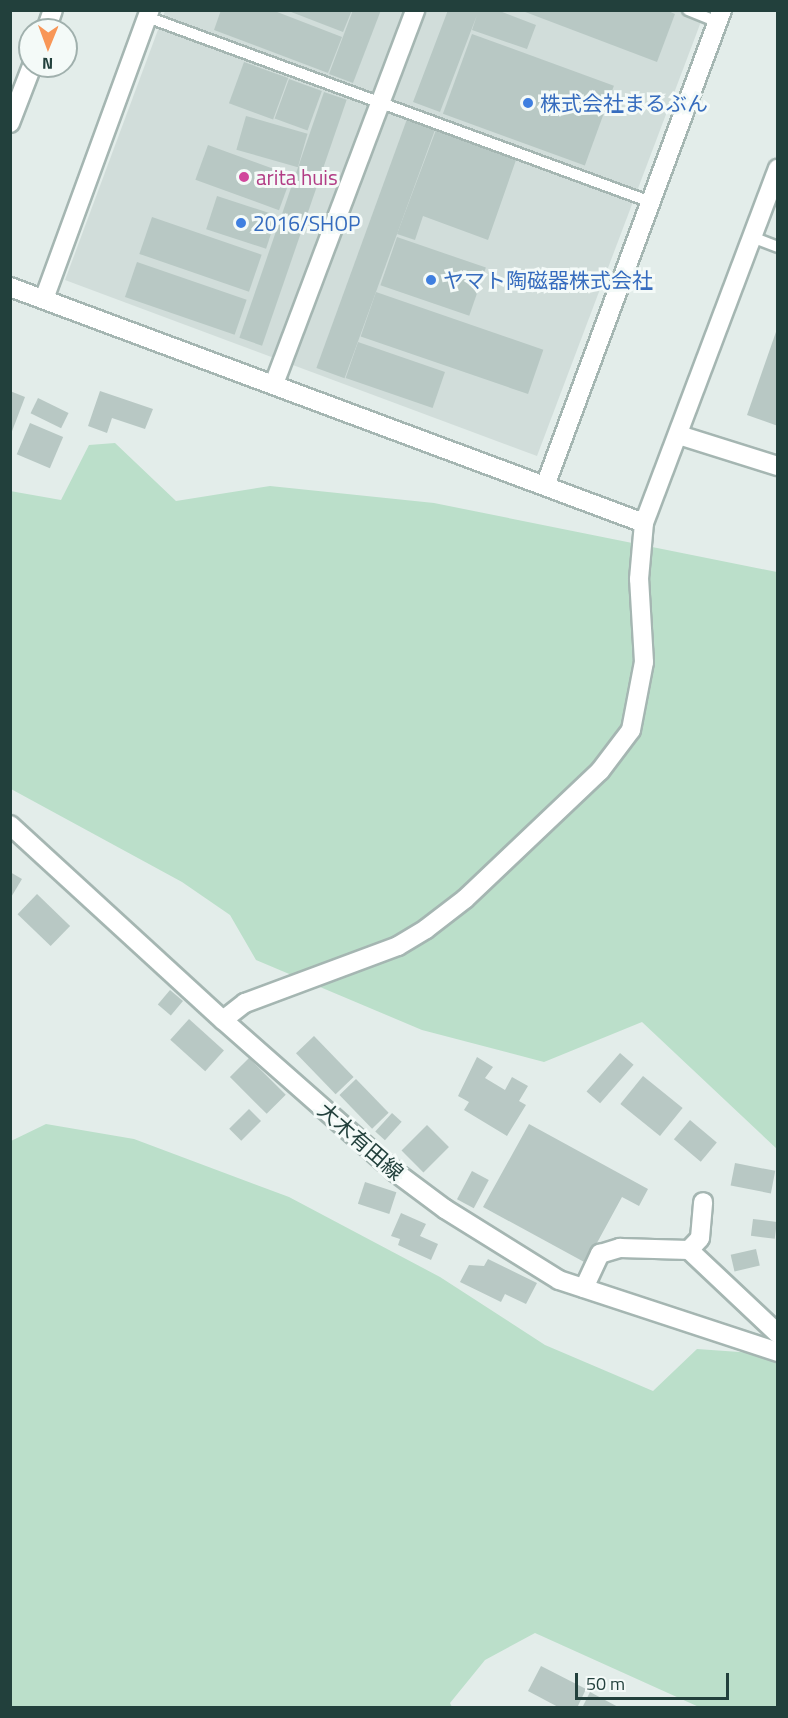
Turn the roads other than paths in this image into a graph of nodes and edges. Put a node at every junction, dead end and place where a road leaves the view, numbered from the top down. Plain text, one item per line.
1 (415, 10) edge
2 (688, 10) edge
3 (149, 14) edge
4 (720, 16) edge
5 (27, 78) edge
6 (381, 102) junction
7 (10, 123) edge
8 (777, 168) edge
9 (651, 202) junction
10 (752, 237) junction
11 (777, 247) edge
12 (10, 287) edge
13 (44, 299) junction
14 (274, 384) junction
15 (679, 435) junction
16 (777, 466) edge
17 (545, 486) junction
18 (644, 523) junction
19 (10, 825) edge
20 (224, 1020) junction
21 (703, 1202) dead end
22 (689, 1250) junction
23 (584, 1288) junction
24 (777, 1334) edge
25 (777, 1352) edge

1 - 6 street
2 - 4 lane
3 - 6 lane
3 - 13 street
4 - 9 street
5 - 7 street
6 - 9 lane
6 - 14 street
8 - 10 street
9 - 17 street
10 - 11 lane
10 - 15 street
12 - 13 street
13 - 14 street
14 - 17 street
15 - 16 street
15 - 18 street
17 - 18 street
18 - 20 street
19 - 20 street, 大木有田線
20 - 23 street, 大木有田線
21 - 22 street
22 - 23 street
22 - 24 street
23 - 25 street, 大木有田線

